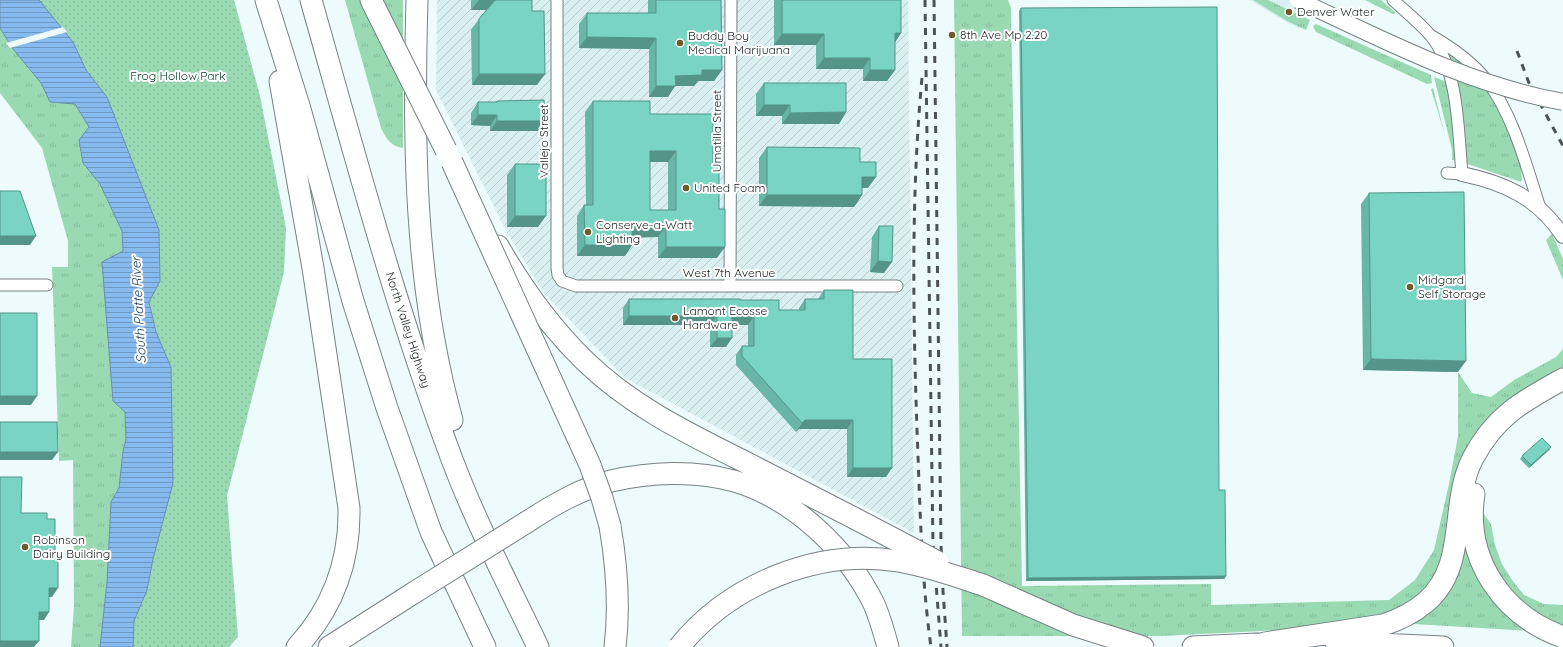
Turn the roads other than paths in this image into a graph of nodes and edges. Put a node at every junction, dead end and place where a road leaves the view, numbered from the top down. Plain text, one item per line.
1 (266, 0) edge
2 (311, 0) edge
3 (371, 0) edge
4 (417, 0) edge
5 (557, 0) edge
6 (731, 0) edge
7 (1298, 0) edge
8 (1393, 0) edge
9 (1430, 35) junction
10 (1563, 102) edge
11 (452, 162) junction
12 (1447, 173) dead end
13 (1462, 174) junction
14 (1540, 208) junction
15 (1563, 236) edge
16 (562, 282) joint
17 (0, 285) edge
18 (47, 285) dead end
19 (730, 286) junction
20 (897, 286) dead end
21 (1559, 384) edge
22 (483, 530) junction
23 (983, 586) junction
24 (1563, 637) edge
25 (1265, 644) junction
26 (297, 647) edge
27 (329, 647) edge
28 (485, 647) edge
29 (538, 647) edge
30 (614, 647) edge
31 (679, 647) edge
32 (888, 647) edge
33 (1143, 647) edge
34 (1193, 647) edge
35 (1442, 647) edge

1 - 26 highway
1 - 28 highway
2 - 22 highway, North Valley Highway
3 - 11 highway, bridge
4 - 22 highway
5 - 16 street, Vallejo Street
6 - 19 street, Umatilla Street
7 - 10 main road, bridge
8 - 9 street
9 - 13 street
9 - 14 street
11 - 23 highway, bridge
11 - 30 highway, bridge
12 - 13 street
13 - 14 street
14 - 15 street
16 - 19 street, West 7th Avenue
17 - 18 street
19 - 20 street, West 7th Avenue
21 - 24 highway
21 - 25 highway
22 - 29 highway, North Valley Highway
23 - 31 highway, bridge
23 - 33 highway
25 - 34 highway
25 - 35 highway
27 - 32 highway, bridge

